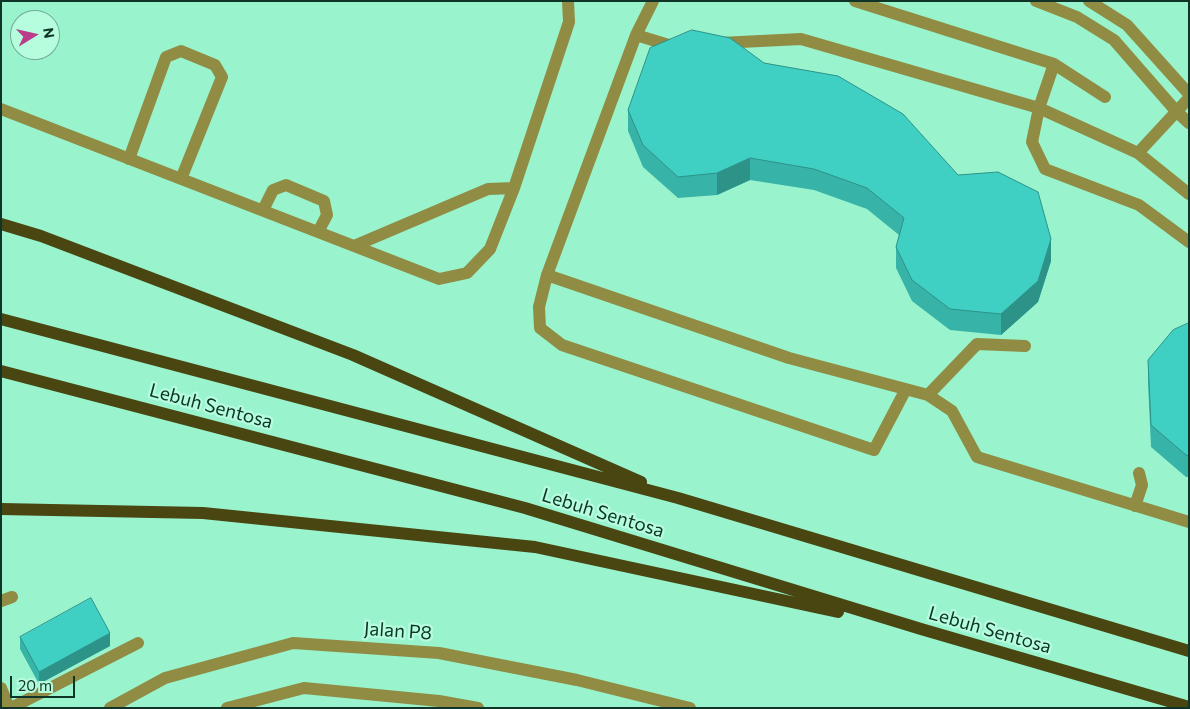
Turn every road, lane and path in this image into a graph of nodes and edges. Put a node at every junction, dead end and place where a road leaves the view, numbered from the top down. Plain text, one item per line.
1 (568, 1) edge
2 (653, 1) edge
3 (855, 1) edge
4 (1036, 1) edge
5 (1089, 1) edge
6 (636, 35) junction
7 (712, 44) edge
8 (692, 45) edge
9 (1054, 64) junction
10 (1189, 96) edge
11 (1105, 97) dead end
12 (1039, 108) junction
13 (1, 110) edge
14 (1176, 111) junction
15 (1189, 123) edge
16 (1138, 153) junction
17 (129, 159) junction
18 (181, 178) junction
19 (514, 188) junction
20 (1189, 194) edge
21 (263, 210) junction
22 (1, 219) edge
23 (1, 224) edge
24 (318, 232) junction
25 (42, 236) junction
26 (1189, 242) edge
27 (354, 246) junction
28 (547, 275) junction
29 (1, 319) edge
30 (1025, 346) dead end
31 (1, 371) edge
32 (906, 389) junction
33 (928, 395) junction
34 (1139, 473) dead end
35 (678, 498) junction
36 (1135, 506) junction
37 (1, 509) edge
38 (1189, 522) edge
39 (921, 630) junction
40 (138, 644) dead end
41 (1189, 650) edge
42 (1, 688) edge
43 (1189, 707) edge
44 (10, 708) edge
45 (110, 708) edge
46 (227, 708) edge
47 (478, 708) edge
48 (690, 708) edge

1 - 19 street
2 - 6 street
3 - 9 street
4 - 14 street
5 - 10 street
6 - 8 street
6 - 28 street
7 - 12 street
9 - 11 street
9 - 12 street
10 - 14 street
12 - 16 street
12 - 26 street
13 - 17 street
14 - 15 street
14 - 16 street
16 - 20 street
17 - 18 street
17 - 18 street
18 - 21 street
19 - 27 street
19 - 27 street
21 - 24 street
21 - 24 street
22 - 25 main road
23 - 25 main road
24 - 27 street
25 - 35 main road
28 - 32 street
28 - 32 street
29 - 35 main road, Lebuh Sentosa
30 - 33 street
31 - 39 main road, Lebuh Sentosa
32 - 33 street
33 - 36 street
34 - 36 street
35 - 41 main road, Lebuh Sentosa
36 - 38 street
37 - 39 main road
39 - 43 main road, Lebuh Sentosa
40 - 44 street
42 - 44 street
45 - 48 street, Jalan P8
46 - 47 street

